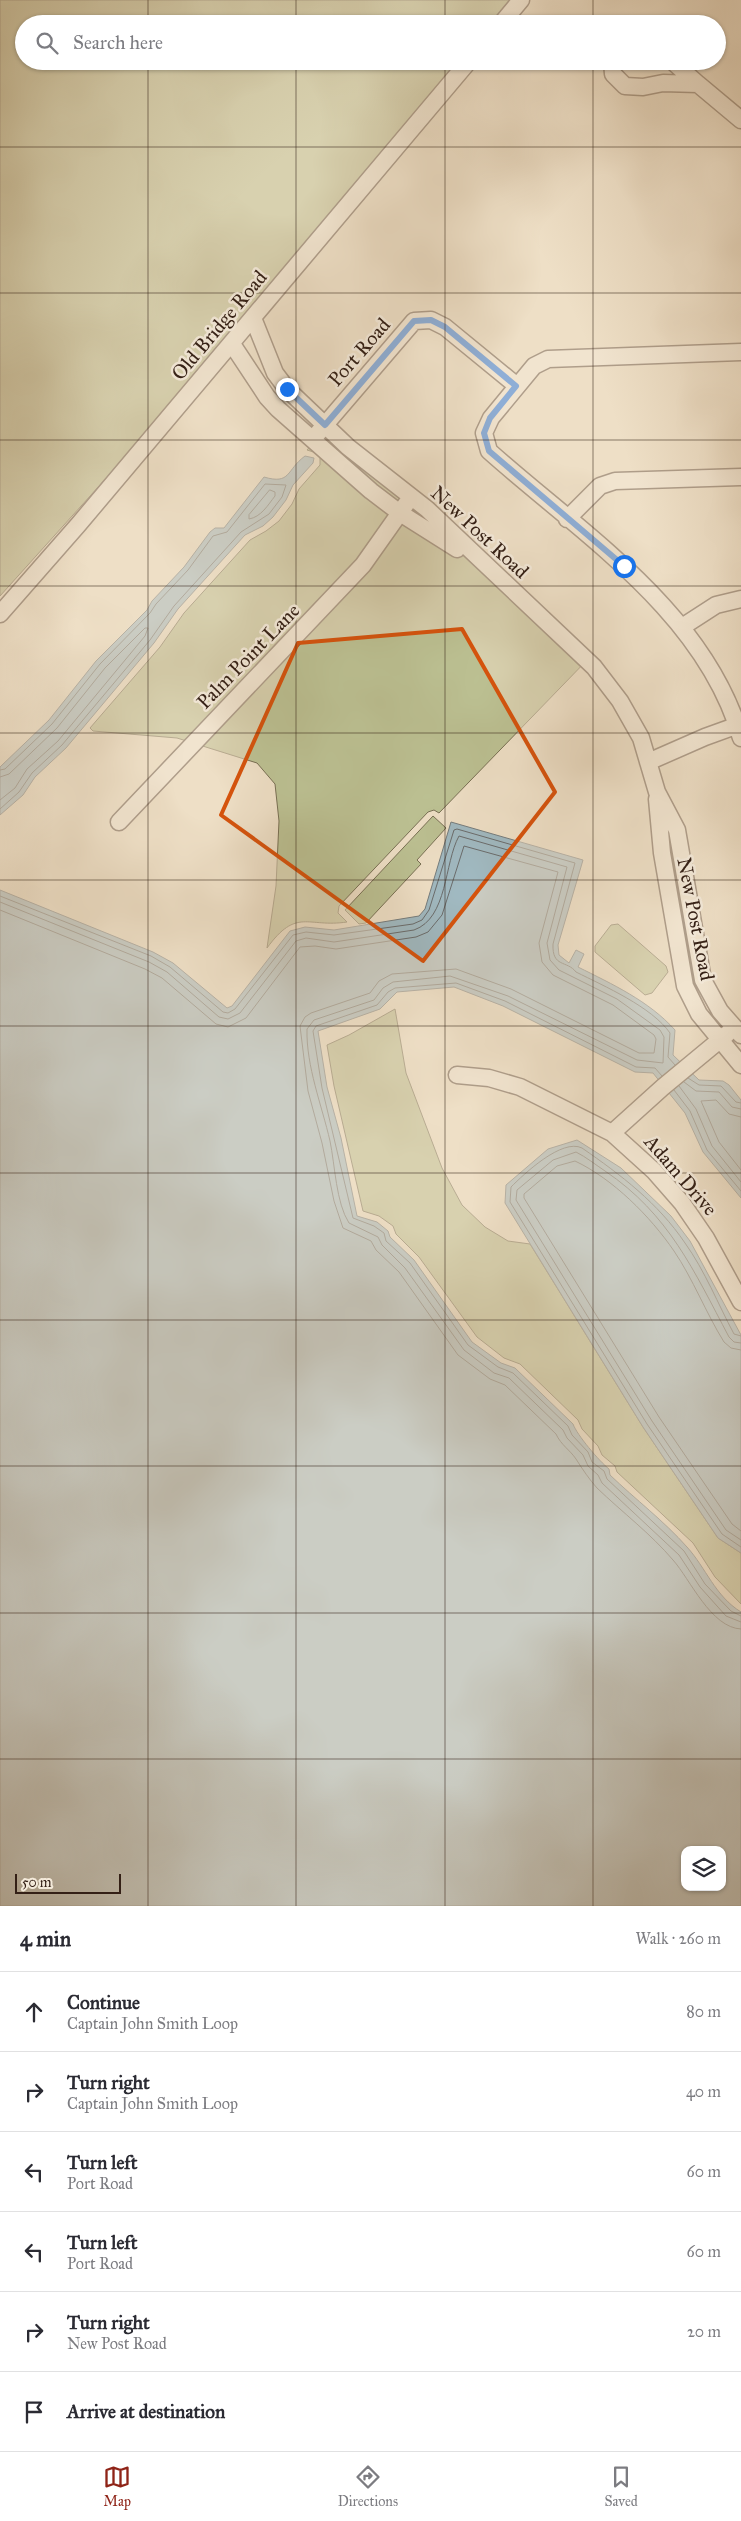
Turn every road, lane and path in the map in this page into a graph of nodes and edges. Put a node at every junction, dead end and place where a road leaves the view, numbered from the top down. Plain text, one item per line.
1 (521, 0) edge
2 (508, 15) edge
3 (461, 70) edge
4 (613, 70) edge
5 (682, 70) edge
6 (698, 84) junction
7 (741, 120) edge
8 (253, 318) junction
9 (232, 344) junction
10 (741, 352) edge
11 (516, 386) junction
12 (325, 425) junction
13 (313, 439) junction
14 (741, 477) edge
15 (411, 497) junction
16 (400, 513) junction
17 (567, 519) junction
18 (489, 569) junction
19 (741, 599) edge
20 (0, 614) edge
21 (682, 628) junction
22 (740, 729) edge
23 (648, 762) junction
24 (657, 792) junction
25 (119, 822) dead end
26 (738, 1032) edge
27 (719, 1041) junction
28 (741, 1065) edge
29 (457, 1075) dead end
30 (612, 1133) junction
31 (741, 1302) edge

1 - 2 street
3 - 8 street, Old Bridge Road
4 - 6 street
5 - 6 street
6 - 7 street
8 - 9 street, Old Bridge Road
8 - 12 street, New Post Road
9 - 13 street
9 - 20 street, Old Bridge Road
10 - 11 street
11 - 12 street, Port Road
11 - 17 street
12 - 13 street, Port Road
12 - 15 street, New Post Road
13 - 16 street
14 - 17 street
15 - 16 street, Palm Point Lane
15 - 18 street, New Post Road
16 - 18 street
16 - 25 street, Palm Point Lane
17 - 21 street
18 - 23 street, New Post Road
19 - 21 street
21 - 22 street
22 - 23 street
23 - 24 street, New Post Road
24 - 26 street, New Post Road
24 - 27 street, New Post Road
26 - 27 street, Adam Drive
27 - 28 street, New Post Road
27 - 30 street, Adam Drive
29 - 30 street, Adam Drive
30 - 31 street, Adam Drive

